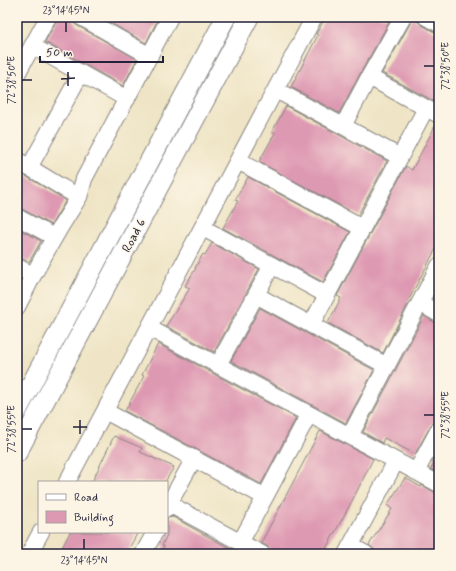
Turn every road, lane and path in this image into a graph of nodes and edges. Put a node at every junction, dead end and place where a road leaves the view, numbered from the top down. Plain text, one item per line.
1 (48, 17) edge
2 (81, 17) edge
3 (170, 17) edge
4 (226, 17) edge
5 (249, 17) edge
6 (314, 17) edge
7 (403, 17) edge
8 (426, 17) edge
9 (439, 24) edge
10 (32, 46) junction
11 (150, 56) junction
12 (81, 73) junction
13 (17, 74) edge
14 (369, 77) junction
15 (276, 90) junction
16 (127, 99) junction
17 (433, 112) edge
18 (343, 126) junction
19 (400, 157) junction
20 (238, 161) junction
21 (23, 164) edge
22 (79, 197) junction
23 (17, 217) edge
24 (203, 228) junction
25 (362, 228) junction
26 (54, 237) junction
27 (272, 265) junction
28 (17, 266) edge
29 (439, 266) edge
30 (33, 275) junction
31 (327, 294) junction
32 (256, 295) junction
33 (420, 303) junction
34 (17, 307) edge
35 (439, 314) edge
36 (310, 325) junction
37 (150, 328) junction
38 (218, 365) junction
39 (387, 366) junction
40 (105, 410) junction
41 (17, 411) edge
42 (309, 414) junction
43 (439, 429) edge
44 (350, 436) junction
45 (17, 453) edge
46 (194, 458) junction
47 (396, 461) junction
48 (416, 472) junction
49 (68, 481) edge
50 (439, 484) edge
51 (265, 497) junction
52 (168, 507) edge
53 (40, 533) edge
54 (154, 533) edge
55 (240, 543) junction
56 (348, 550) edge
57 (29, 554) edge
58 (143, 554) edge
59 (262, 554) edge
60 (366, 554) edge

1 - 10 street
2 - 11 street
3 - 11 street
4 - 41 street, Road 6
5 - 45 street, Road 6
6 - 15 street
7 - 14 street
8 - 9 street
10 - 12 street
10 - 13 street
11 - 16 street
12 - 16 street
12 - 21 street
14 - 17 street
14 - 18 street
15 - 18 street
15 - 20 street
16 - 22 street
17 - 19 street
18 - 19 street
19 - 25 street
20 - 24 street
20 - 25 street
21 - 22 street
22 - 26 street
23 - 26 street
24 - 27 street
24 - 37 street
25 - 31 street
26 - 30 street
27 - 31 street
27 - 32 street
28 - 30 street
29 - 33 street
30 - 34 street
31 - 36 street
32 - 36 street
32 - 38 street
33 - 35 street
33 - 39 street
36 - 39 street
37 - 38 street
37 - 40 street
38 - 42 street
39 - 44 street
40 - 46 street
40 - 49 street
42 - 44 street
42 - 51 street
43 - 48 street
44 - 47 street
46 - 51 street
46 - 52 street
47 - 48 street
47 - 56 street
48 - 50 street
51 - 55 street
52 - 55 street
53 - 57 street
54 - 58 street
55 - 59 street
56 - 60 street

